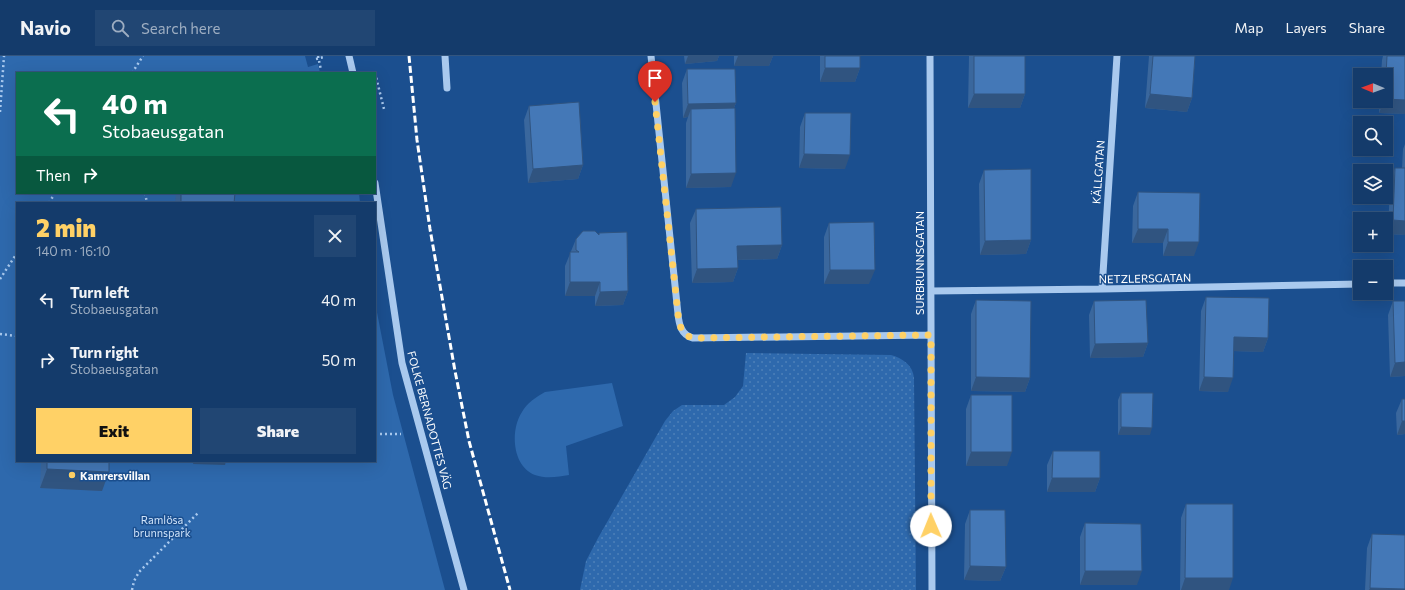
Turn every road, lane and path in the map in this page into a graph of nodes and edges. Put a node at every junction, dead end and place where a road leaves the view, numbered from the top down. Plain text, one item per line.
1 (4, 56) edge
2 (143, 56) edge
3 (349, 56) edge
4 (445, 56) edge
5 (651, 56) edge
6 (930, 56) edge
7 (1117, 56) edge
8 (324, 57) dead end
9 (318, 58) edge
10 (321, 70) dead end
11 (133, 72) edge
12 (353, 72) edge
13 (376, 77) edge
14 (447, 88) dead end
15 (384, 109) dead end
16 (0, 112) edge
17 (376, 189) edge
18 (16, 255) edge
19 (0, 279) edge
20 (1393, 283) edge
21 (1405, 283) edge
22 (1353, 284) edge
23 (1102, 290) junction
24 (931, 291) junction
25 (0, 334) edge
26 (931, 335) junction
27 (16, 336) edge
28 (198, 512) dead end
29 (132, 590) edge
30 (464, 590) edge
31 (932, 590) edge

1 - 16 path
2 - 11 path
3 - 12 street
4 - 14 street
5 - 26 street
6 - 24 street, SURBRUNNSGATAN
7 - 23 street, KÄLLGATAN
8 - 9 path
9 - 10 path
13 - 15 path
17 - 30 street, FOLKE BERNADOTTES VÄG
18 - 19 path
20 - 21 street
22 - 23 street, NETZLERSGATAN
23 - 24 street, NETZLERSGATAN
24 - 26 street, SURBRUNNSGATAN
25 - 27 path
26 - 31 street, SURBRUNNSGATAN
28 - 29 path

